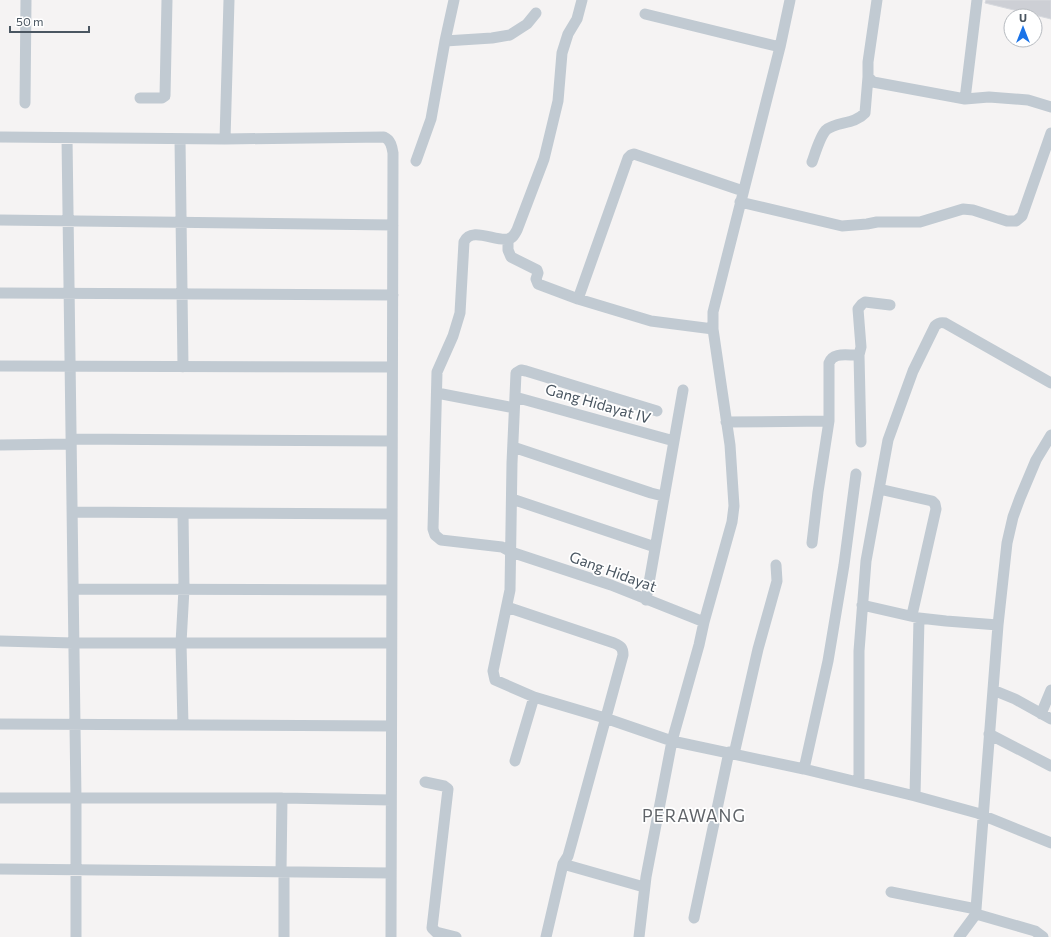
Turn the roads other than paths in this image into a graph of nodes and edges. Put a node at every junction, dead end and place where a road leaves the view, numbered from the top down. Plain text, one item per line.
1 (26, 0) edge
2 (167, 0) edge
3 (230, 0) edge
4 (454, 0) edge
5 (582, 0) edge
6 (790, 0) edge
7 (877, 0) edge
8 (977, 0) edge
9 (536, 13) dead end
10 (645, 14) dead end
11 (445, 41) junction
12 (780, 47) junction
13 (868, 77) junction
14 (140, 98) dead end
15 (965, 99) junction
16 (25, 103) dead end
17 (1051, 107) edge
18 (1051, 132) edge
19 (0, 137) edge
20 (67, 138) junction
21 (180, 139) junction
22 (225, 139) junction
23 (416, 161) dead end
24 (812, 162) dead end
25 (742, 196) junction
26 (0, 220) edge
27 (69, 220) junction
28 (181, 222) junction
29 (393, 225) junction
30 (508, 239) junction
31 (0, 293) edge
32 (70, 294) junction
33 (182, 294) junction
34 (393, 295) junction
35 (578, 299) junction
36 (890, 305) dead end
37 (713, 329) junction
38 (859, 355) junction
39 (0, 366) edge
40 (70, 366) junction
41 (183, 367) junction
42 (392, 367) junction
43 (1051, 383) edge
44 (683, 390) dead end
45 (437, 393) junction
46 (515, 402) junction
47 (657, 411) dead end
48 (829, 421) junction
49 (726, 422) junction
50 (1051, 435) edge
51 (392, 441) junction
52 (674, 441) junction
53 (71, 442) junction
54 (861, 442) dead end
55 (0, 445) edge
56 (513, 447) junction
57 (1047, 453) edge
58 (856, 474) dead end
59 (879, 489) junction
60 (663, 496) junction
61 (512, 499) junction
62 (72, 512) junction
63 (183, 513) junction
64 (392, 514) junction
65 (812, 543) dead end
66 (655, 547) junction
67 (511, 552) junction
68 (776, 565) dead end
69 (73, 589) junction
70 (184, 589) junction
71 (391, 590) junction
72 (646, 600) junction
73 (862, 605) junction
74 (507, 607) junction
75 (916, 616) junction
76 (704, 622) junction
77 (998, 625) junction
78 (0, 641) edge
79 (73, 643) junction
80 (181, 643) junction
81 (391, 643) junction
82 (993, 690) junction
83 (1051, 690) edge
84 (534, 697) junction
85 (1046, 716) edge
86 (605, 718) junction
87 (0, 724) edge
88 (75, 725) junction
89 (182, 725) junction
90 (391, 726) junction
91 (989, 734) junction
92 (672, 741) junction
93 (732, 753) junction
94 (515, 761) dead end
95 (1051, 766) edge
96 (804, 769) junction
97 (425, 782) dead end
98 (859, 782) junction
99 (915, 796) junction
100 (0, 798) edge
101 (282, 798) junction
102 (76, 799) junction
103 (391, 800) junction
104 (982, 816) junction
105 (1051, 842) edge
106 (563, 864) junction
107 (0, 870) edge
108 (76, 870) junction
109 (283, 872) junction
110 (391, 873) junction
111 (644, 887) junction
112 (891, 892) dead end
113 (976, 911) junction
114 (694, 918) dead end
115 (76, 937) edge
116 (284, 937) edge
117 (391, 937) edge
118 (456, 937) edge
119 (546, 937) edge
120 (639, 937) edge
121 (959, 937) edge
122 (1043, 937) edge

1 - 16 street
2 - 14 street
3 - 22 street
4 - 11 street
5 - 30 street
6 - 12 street
7 - 13 street
8 - 15 street
9 - 11 street
10 - 12 street
11 - 23 street
12 - 25 street
13 - 15 street
13 - 24 street
15 - 17 street
18 - 25 street
19 - 20 street
20 - 21 street
20 - 27 street
21 - 22 street
21 - 28 street
22 - 29 street
25 - 35 street
25 - 37 street
26 - 27 street
27 - 28 street
27 - 32 street
28 - 29 street
28 - 33 street
29 - 34 street
30 - 35 street
30 - 45 street
31 - 32 street
32 - 33 street
32 - 40 street
33 - 34 street
33 - 41 street
34 - 42 street
35 - 37 street
36 - 38 street
37 - 49 street
38 - 48 street
38 - 54 street
39 - 40 street
40 - 41 street
40 - 53 street
41 - 42 street
42 - 51 street
43 - 59 street
44 - 52 street
45 - 46 street, Gang Hidayat IV
45 - 67 street, Gang Hidayat
46 - 47 street
46 - 52 street, Gang Hidayat IV
46 - 56 street
48 - 49 street
48 - 65 street
49 - 76 street
50 - 57 street
51 - 53 street
51 - 64 street
52 - 60 street
53 - 55 street
53 - 62 street
56 - 60 street
56 - 61 street
57 - 77 street
58 - 96 street
59 - 73 street
59 - 75 street
60 - 66 street
61 - 66 street
61 - 67 street
62 - 63 street
62 - 69 street
63 - 64 street
63 - 70 street
64 - 71 street
66 - 72 street
67 - 72 street, Gang Hidayat
67 - 74 street
68 - 93 street
69 - 70 street
69 - 79 street
70 - 71 street
70 - 80 street
71 - 81 street
72 - 76 street, Gang Hidayat
73 - 75 street
73 - 98 street
74 - 84 street
74 - 86 street
75 - 77 street
75 - 99 street
76 - 92 street
77 - 82 street
78 - 79 street
79 - 80 street
79 - 88 street
80 - 81 street
80 - 89 street
81 - 90 street
82 - 85 street
82 - 91 street
83 - 85 street
84 - 86 street
84 - 94 street
86 - 92 street
86 - 106 street
87 - 88 street
88 - 89 street
88 - 102 street
89 - 90 street
90 - 103 street
91 - 95 street
91 - 104 street
92 - 93 street
92 - 111 street
93 - 96 street
93 - 114 street
96 - 98 street
97 - 118 street
98 - 99 street
99 - 104 street
100 - 102 street
101 - 102 street
101 - 103 street
101 - 109 street
102 - 108 street
103 - 110 street
104 - 105 street
104 - 113 street
106 - 111 street
106 - 119 street
107 - 108 street
108 - 109 street
108 - 115 street
109 - 110 street
109 - 116 street
110 - 117 street
111 - 120 street
112 - 113 street
113 - 121 street
113 - 122 street

